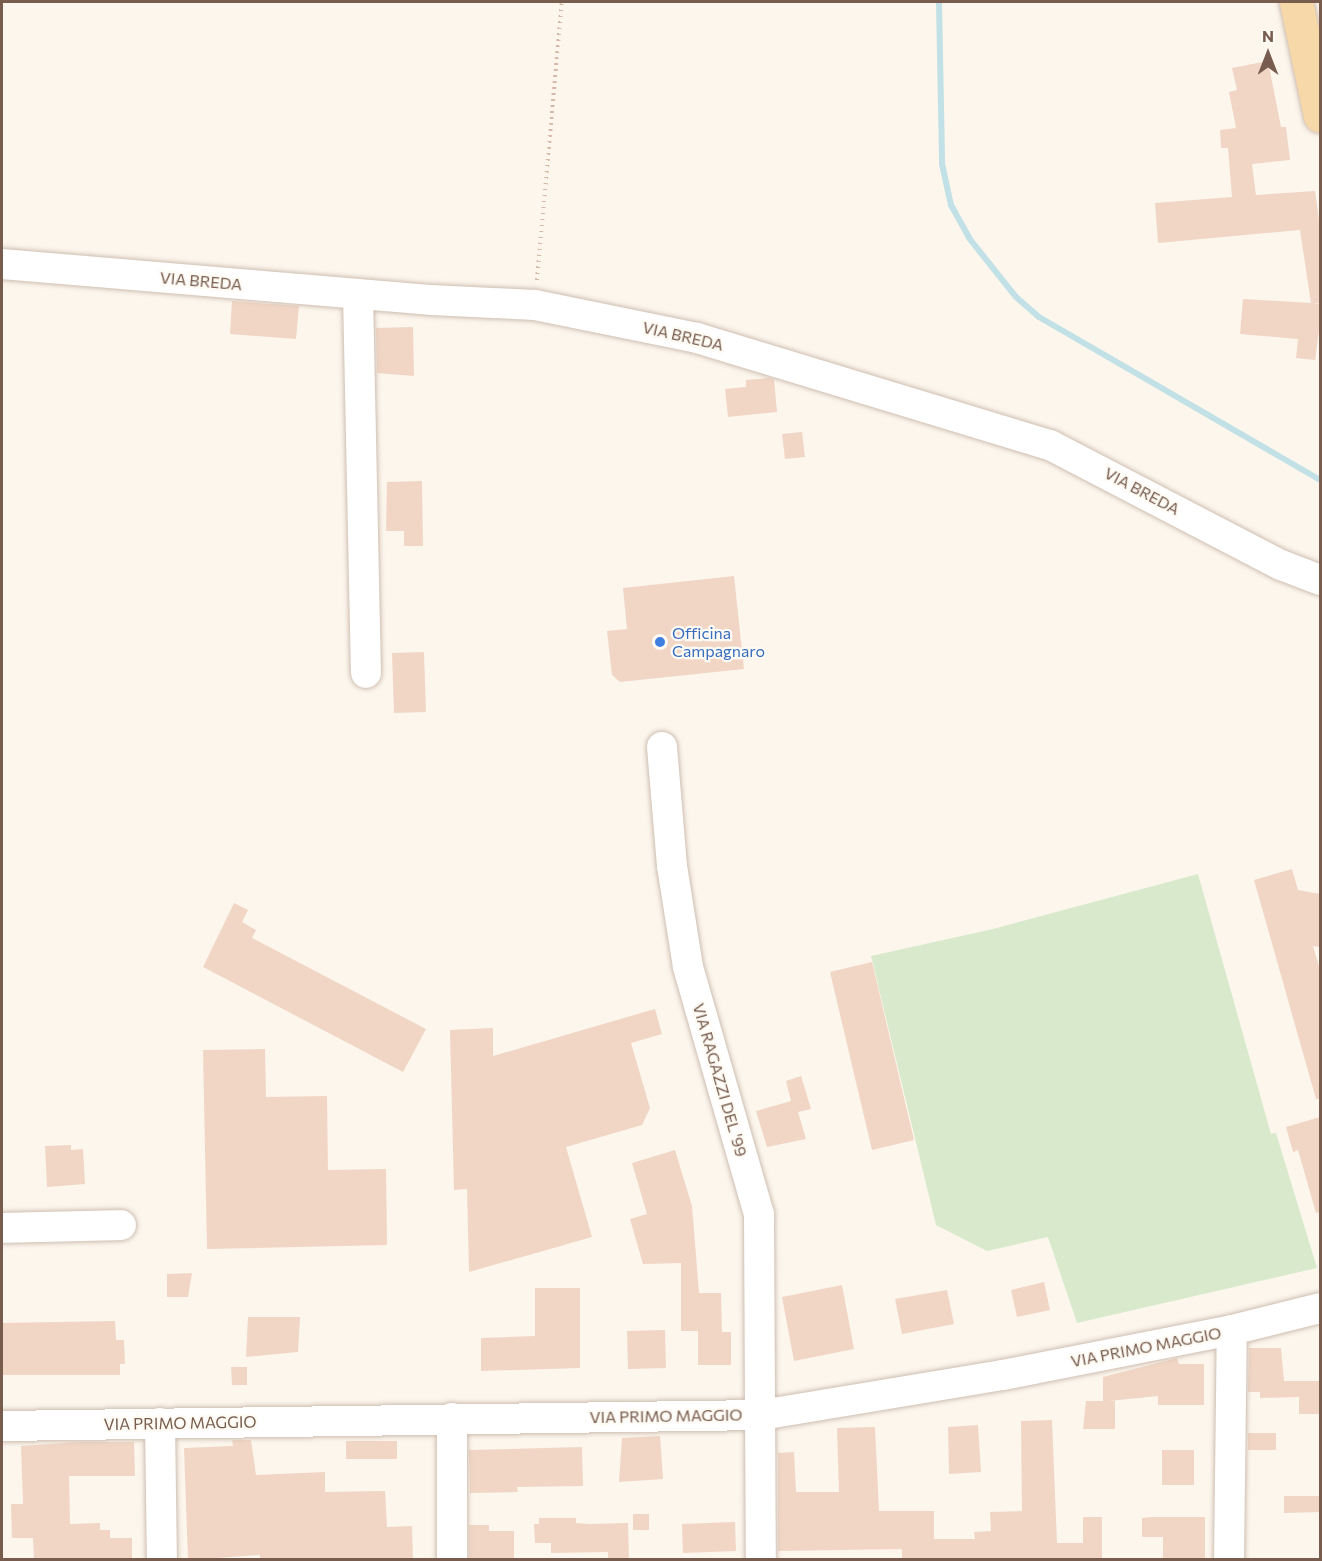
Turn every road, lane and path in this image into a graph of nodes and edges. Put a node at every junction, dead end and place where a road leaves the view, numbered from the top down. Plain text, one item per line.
1 (562, 2) edge
2 (1296, 2) edge
3 (1320, 116) edge
4 (2, 264) edge
5 (358, 294) junction
6 (535, 305) junction
7 (1320, 580) edge
8 (366, 673) dead end
9 (662, 747) dead end
10 (120, 1225) dead end
11 (2, 1228) edge
12 (1320, 1308) edge
13 (1232, 1330) junction
14 (761, 1415) junction
15 (452, 1418) junction
16 (160, 1423) junction
17 (2, 1426) edge
18 (162, 1560) edge
19 (452, 1560) edge
20 (762, 1560) edge
21 (1229, 1560) edge

1 - 6 path
2 - 3 main road
4 - 5 street, VIA BREDA
5 - 6 street, VIA BREDA
5 - 8 street
6 - 7 street, VIA BREDA
9 - 14 street, VIA RAGAZZI DEL '99
10 - 11 street
12 - 13 street, VIA PRIMO MAGGIO
13 - 14 street, VIA PRIMO MAGGIO
13 - 21 street
14 - 15 street, VIA PRIMO MAGGIO
14 - 20 street, VIA RAGAZZI DEL '99
15 - 16 street, VIA PRIMO MAGGIO
15 - 19 street
16 - 17 street, VIA PRIMO MAGGIO
16 - 18 street

